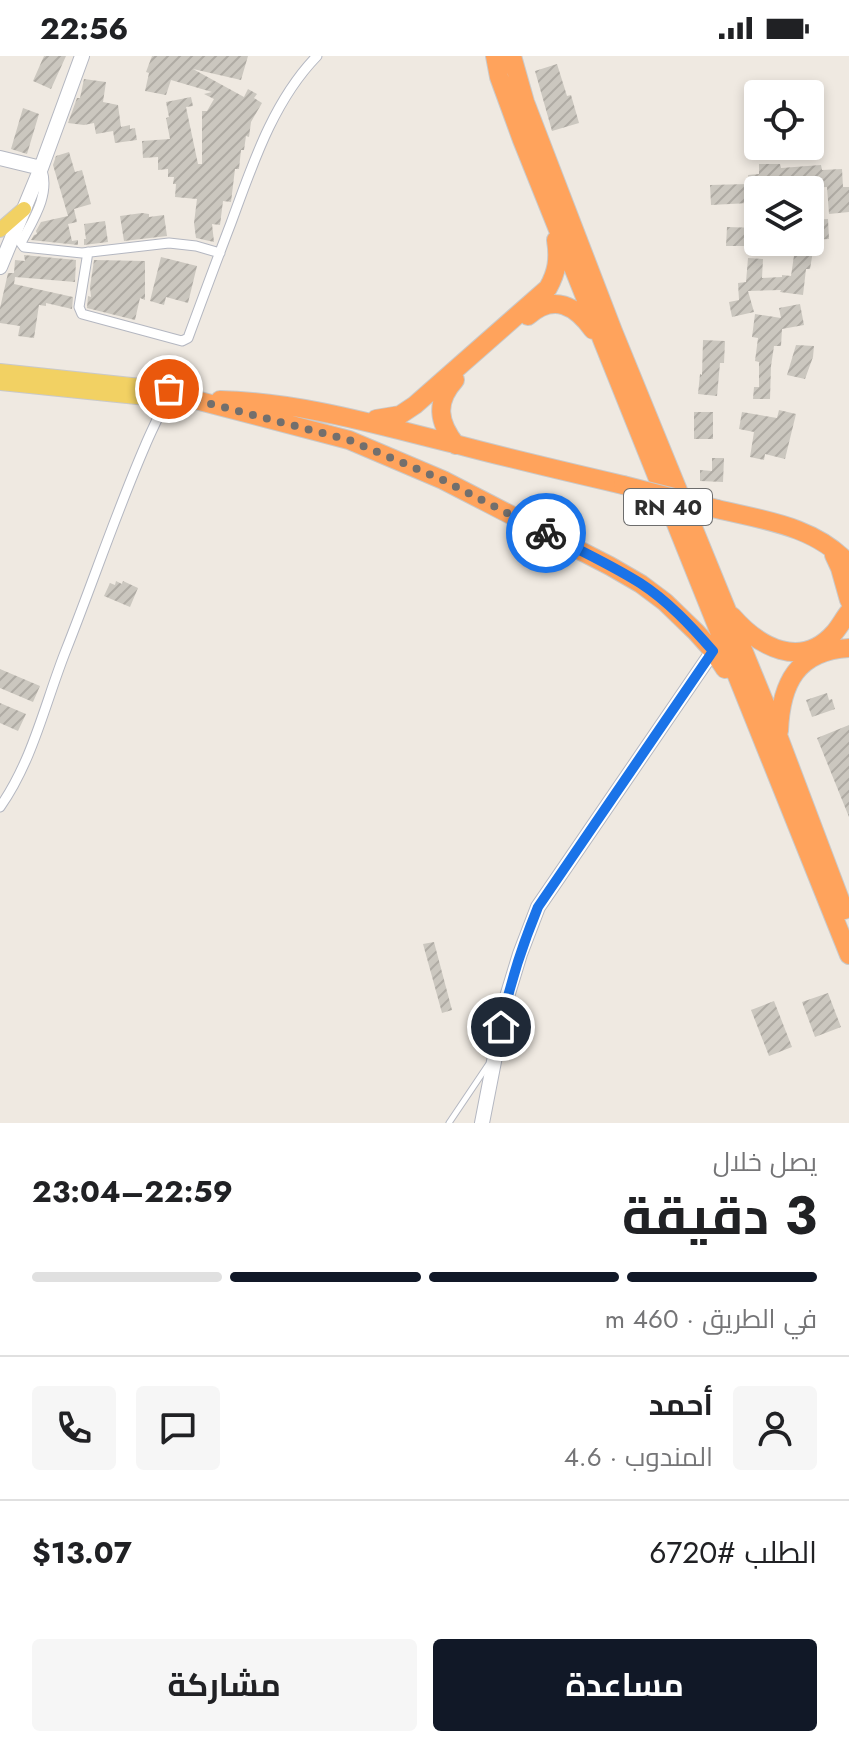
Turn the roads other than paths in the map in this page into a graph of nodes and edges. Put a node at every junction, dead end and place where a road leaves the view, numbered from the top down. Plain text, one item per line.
1 (82, 56) edge
2 (317, 56) edge
3 (495, 56) edge
4 (512, 56) edge
5 (0, 158) edge
6 (41, 168) junction
7 (24, 209) junction
8 (552, 213) junction
9 (0, 230) edge
10 (88, 252) junction
11 (220, 253) junction
12 (0, 267) edge
13 (606, 349) junction
14 (0, 371) edge
15 (0, 383) edge
16 (177, 396) junction
17 (363, 420) junction
18 (456, 445) junction
19 (831, 549) junction
20 (849, 564) edge
21 (849, 600) edge
22 (724, 607) junction
23 (849, 611) edge
24 (849, 629) edge
25 (849, 648) edge
26 (713, 651) junction
27 (751, 714) junction
28 (779, 738) junction
29 (0, 807) edge
30 (849, 924) edge
31 (849, 955) edge
32 (496, 1055) junction
33 (449, 1123) edge
34 (482, 1123) edge

1 - 6 street
2 - 11 street
3 - 8 highway, RN 40
4 - 22 highway, RN 40
5 - 6 street
6 - 7 street
6 - 10 street
7 - 9 main road
7 - 12 street
8 - 13 highway, RN 40
8 - 17 highway
10 - 11 street
10 - 11 street
13 - 18 highway
13 - 27 highway, RN 40
14 - 16 main road
15 - 16 main road
16 - 17 highway, RN 40
16 - 26 highway
16 - 29 street
17 - 18 highway, RN 40
18 - 19 highway, RN 40, bridge
19 - 20 highway
19 - 21 highway
22 - 23 highway
22 - 28 highway, RN 40
23 - 24 highway
25 - 28 highway
26 - 27 highway
26 - 32 street
27 - 31 highway, RN 40
28 - 30 highway, RN 40
32 - 33 lane
32 - 34 street

